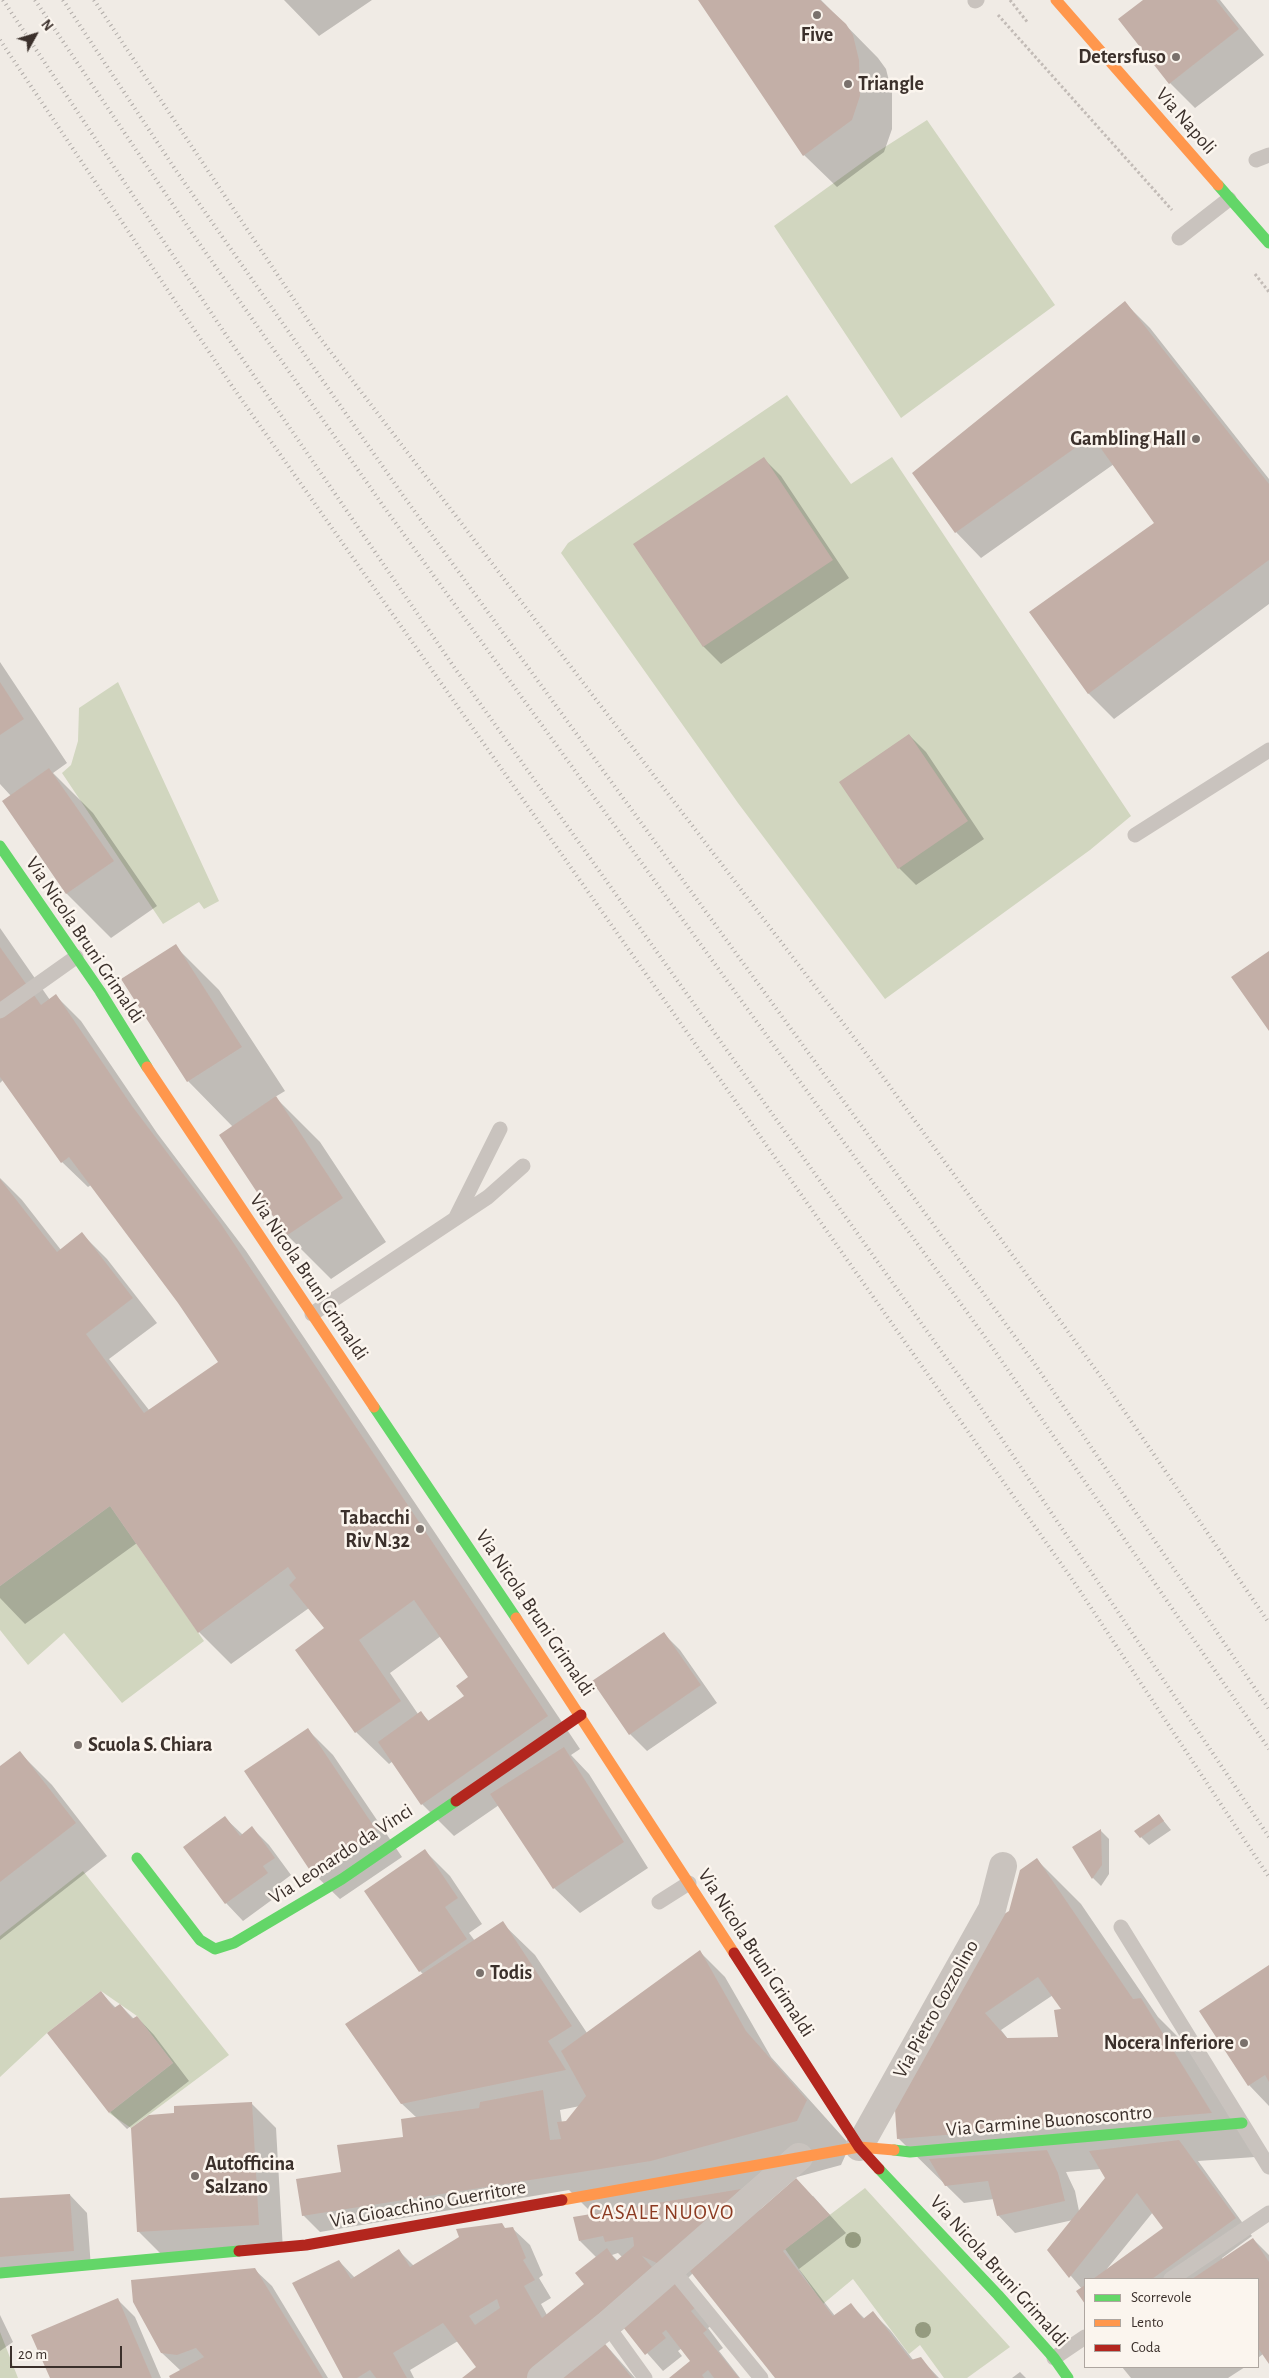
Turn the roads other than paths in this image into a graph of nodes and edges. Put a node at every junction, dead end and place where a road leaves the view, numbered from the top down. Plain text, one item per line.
1 (1056, 0) edge
2 (1229, 199) junction
3 (1179, 238) dead end
4 (1269, 243) edge
5 (1269, 750) edge
6 (1135, 835) dead end
7 (0, 846) edge
8 (76, 957) junction
9 (0, 1011) edge
10 (500, 1129) dead end
11 (523, 1166) dead end
12 (456, 1218) junction
13 (312, 1314) junction
14 (581, 1715) junction
15 (137, 1858) dead end
16 (1002, 1866) dead end
17 (689, 1882) junction
18 (659, 1902) dead end
19 (1121, 1927) dead end
20 (1242, 2123) junction
21 (858, 2147) junction
22 (799, 2158) junction
23 (1269, 2167) edge
24 (1269, 2213) edge
25 (672, 2270) junction
26 (0, 2273) edge
27 (1172, 2278) edge
28 (607, 2325) junction
29 (1084, 2338) edge
30 (1054, 2358) junction
31 (542, 2378) edge
32 (646, 2378) edge
33 (761, 2378) edge
34 (1068, 2378) edge

1 - 2 street, Via Napoli
2 - 3 lane
2 - 4 street, Via Napoli
5 - 6 lane
7 - 8 street, Via Nicola Bruni Grimaldi
8 - 9 lane
8 - 13 street, Via Nicola Bruni Grimaldi
10 - 12 lane
11 - 12 lane
12 - 13 lane
13 - 14 street, Via Nicola Bruni Grimaldi
14 - 15 street, Via Leonardo da Vinci
14 - 17 street, Via Nicola Bruni Grimaldi
16 - 21 street, Via Pietro Cozzolino
17 - 18 lane
17 - 21 street, Via Nicola Bruni Grimaldi
19 - 20 lane
20 - 21 street, Via Carmine Buonoscontro
20 - 23 lane
21 - 22 street, Via Gioacchino Guerritore
21 - 30 street, Via Nicola Bruni Grimaldi
22 - 25 street
22 - 26 street, Via Gioacchino Guerritore
24 - 27 lane
25 - 28 street
25 - 33 lane
28 - 31 street
28 - 32 lane
29 - 30 lane
30 - 34 street, Via Nicola Bruni Grimaldi

